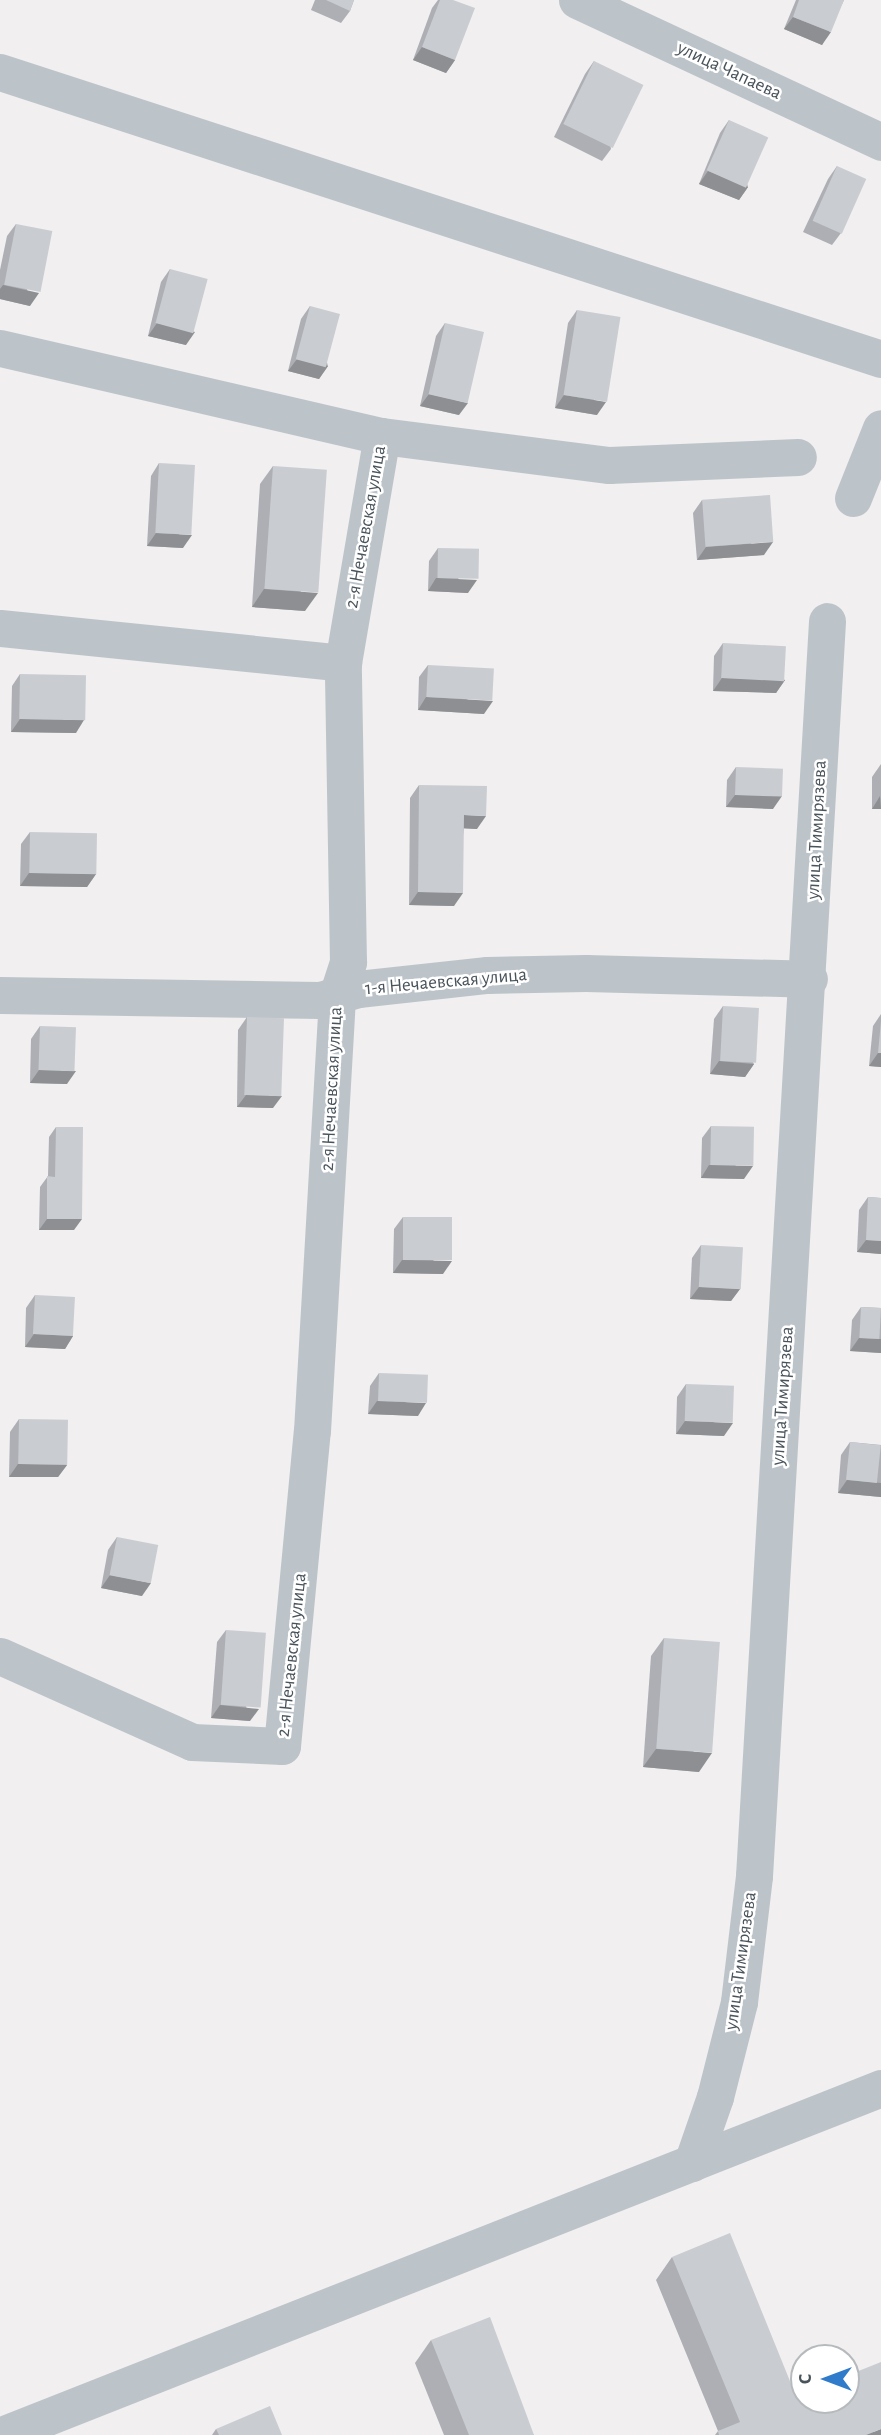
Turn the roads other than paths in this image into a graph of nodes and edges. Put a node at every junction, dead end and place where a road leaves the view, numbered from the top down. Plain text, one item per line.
1 (577, 0) edge
2 (0, 72) edge
3 (881, 142) edge
4 (0, 348) edge
5 (881, 359) edge
6 (881, 428) edge
7 (382, 436) junction
8 (798, 457) dead end
9 (853, 498) dead end
10 (827, 621) dead end
11 (0, 628) edge
12 (342, 663) junction
13 (809, 979) junction
14 (0, 995) edge
15 (337, 996) junction
16 (0, 1656) edge
17 (881, 2088) edge
18 (692, 2163) junction
19 (2, 2435) edge

1 - 3 street, улица Чапаева
2 - 5 street
4 - 7 street, 2-я Нечаевская улица
6 - 9 street
7 - 8 street, 2-я Нечаевская улица
7 - 12 street, 2-я Нечаевская улица
10 - 13 street, улица Тимирязева
11 - 12 street
12 - 15 street, 2-я Нечаевская улица
13 - 15 street, 1-я Нечаевская улица
13 - 18 street, улица Тимирязева
14 - 15 street, 1-я Нечаевская улица
15 - 16 street, 2-я Нечаевская улица
17 - 18 street
18 - 19 street

